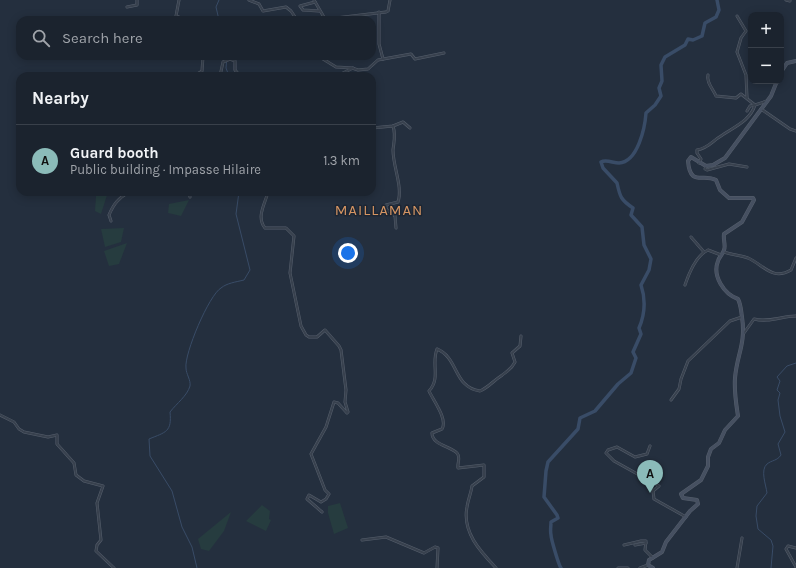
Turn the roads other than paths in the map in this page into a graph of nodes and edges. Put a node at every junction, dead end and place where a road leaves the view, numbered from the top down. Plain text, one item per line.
1 (137, 0) edge
2 (179, 0) edge
3 (249, 0) edge
4 (390, 0) edge
5 (786, 0) edge
6 (314, 1) edge
7 (790, 1) dead end
8 (127, 7) dead end
9 (319, 10) junction
10 (379, 12) junction
11 (176, 16) edge
12 (296, 16) edge
13 (323, 16) edge
14 (348, 16) edge
15 (737, 16) dead end
16 (444, 52) dead end
17 (383, 59) junction
18 (203, 60) edge
19 (228, 60) edge
20 (232, 60) edge
21 (325, 60) edge
22 (796, 61) edge
23 (353, 68) junction
24 (784, 68) edge
25 (200, 72) edge
26 (221, 72) edge
27 (237, 72) edge
28 (345, 72) edge
29 (708, 75) dead end
30 (776, 84) edge
31 (747, 98) junction
32 (767, 101) junction
33 (755, 105) junction
34 (761, 109) junction
35 (747, 111) dead end
36 (393, 126) junction
37 (376, 128) edge
38 (410, 128) dead end
39 (796, 131) edge
40 (700, 163) junction
41 (706, 166) junction
42 (747, 167) dead end
43 (121, 196) edge
44 (266, 196) edge
45 (111, 221) dead end
46 (396, 228) dead end
47 (691, 237) dead end
48 (704, 252) junction
49 (722, 253) junction
50 (796, 258) edge
51 (685, 285) dead end
52 (796, 316) edge
53 (742, 317) junction
54 (744, 333) junction
55 (521, 336) dead end
56 (671, 400) dead end
57 (0, 415) edge
58 (650, 446) dead end
59 (322, 512) dead end
60 (686, 517) junction
61 (742, 538) dead end
62 (362, 540) dead end
63 (646, 543) junction
64 (624, 545) dead end
65 (633, 545) dead end
66 (796, 548) edge
67 (653, 558) junction
68 (648, 564) junction
69 (796, 566) edge
70 (114, 568) edge
71 (437, 568) edge
72 (496, 568) edge
73 (618, 568) edge
74 (628, 568) edge
75 (640, 568) edge
76 (653, 568) edge
77 (737, 568) edge

1 - 8 street
2 - 11 street
3 - 12 street
4 - 10 street
5 - 7 street
6 - 9 street
6 - 9 street
9 - 13 street
10 - 14 street
10 - 17 street
15 - 31 street
16 - 17 street
17 - 23 street
18 - 25 street
19 - 26 street
20 - 27 street
21 - 23 street
22 - 24 street
23 - 28 street
29 - 31 street
30 - 32 street
31 - 33 street
32 - 33 street
32 - 34 street
33 - 35 street
33 - 40 street
34 - 39 street
34 - 41 street
36 - 37 street
36 - 38 street
36 - 46 street
40 - 41 street
40 - 49 street
41 - 42 street
43 - 45 street
44 - 59 street
47 - 48 street
48 - 49 street
48 - 51 street
49 - 50 street
49 - 53 street
52 - 54 street
53 - 54 street
53 - 56 street
54 - 60 street
55 - 72 street
57 - 70 street
58 - 60 street
60 - 67 street
61 - 77 street
62 - 71 street
63 - 64 street
63 - 65 street
63 - 67 street
66 - 69 street
67 - 68 street
68 - 75 street
68 - 76 street
73 - 74 street

